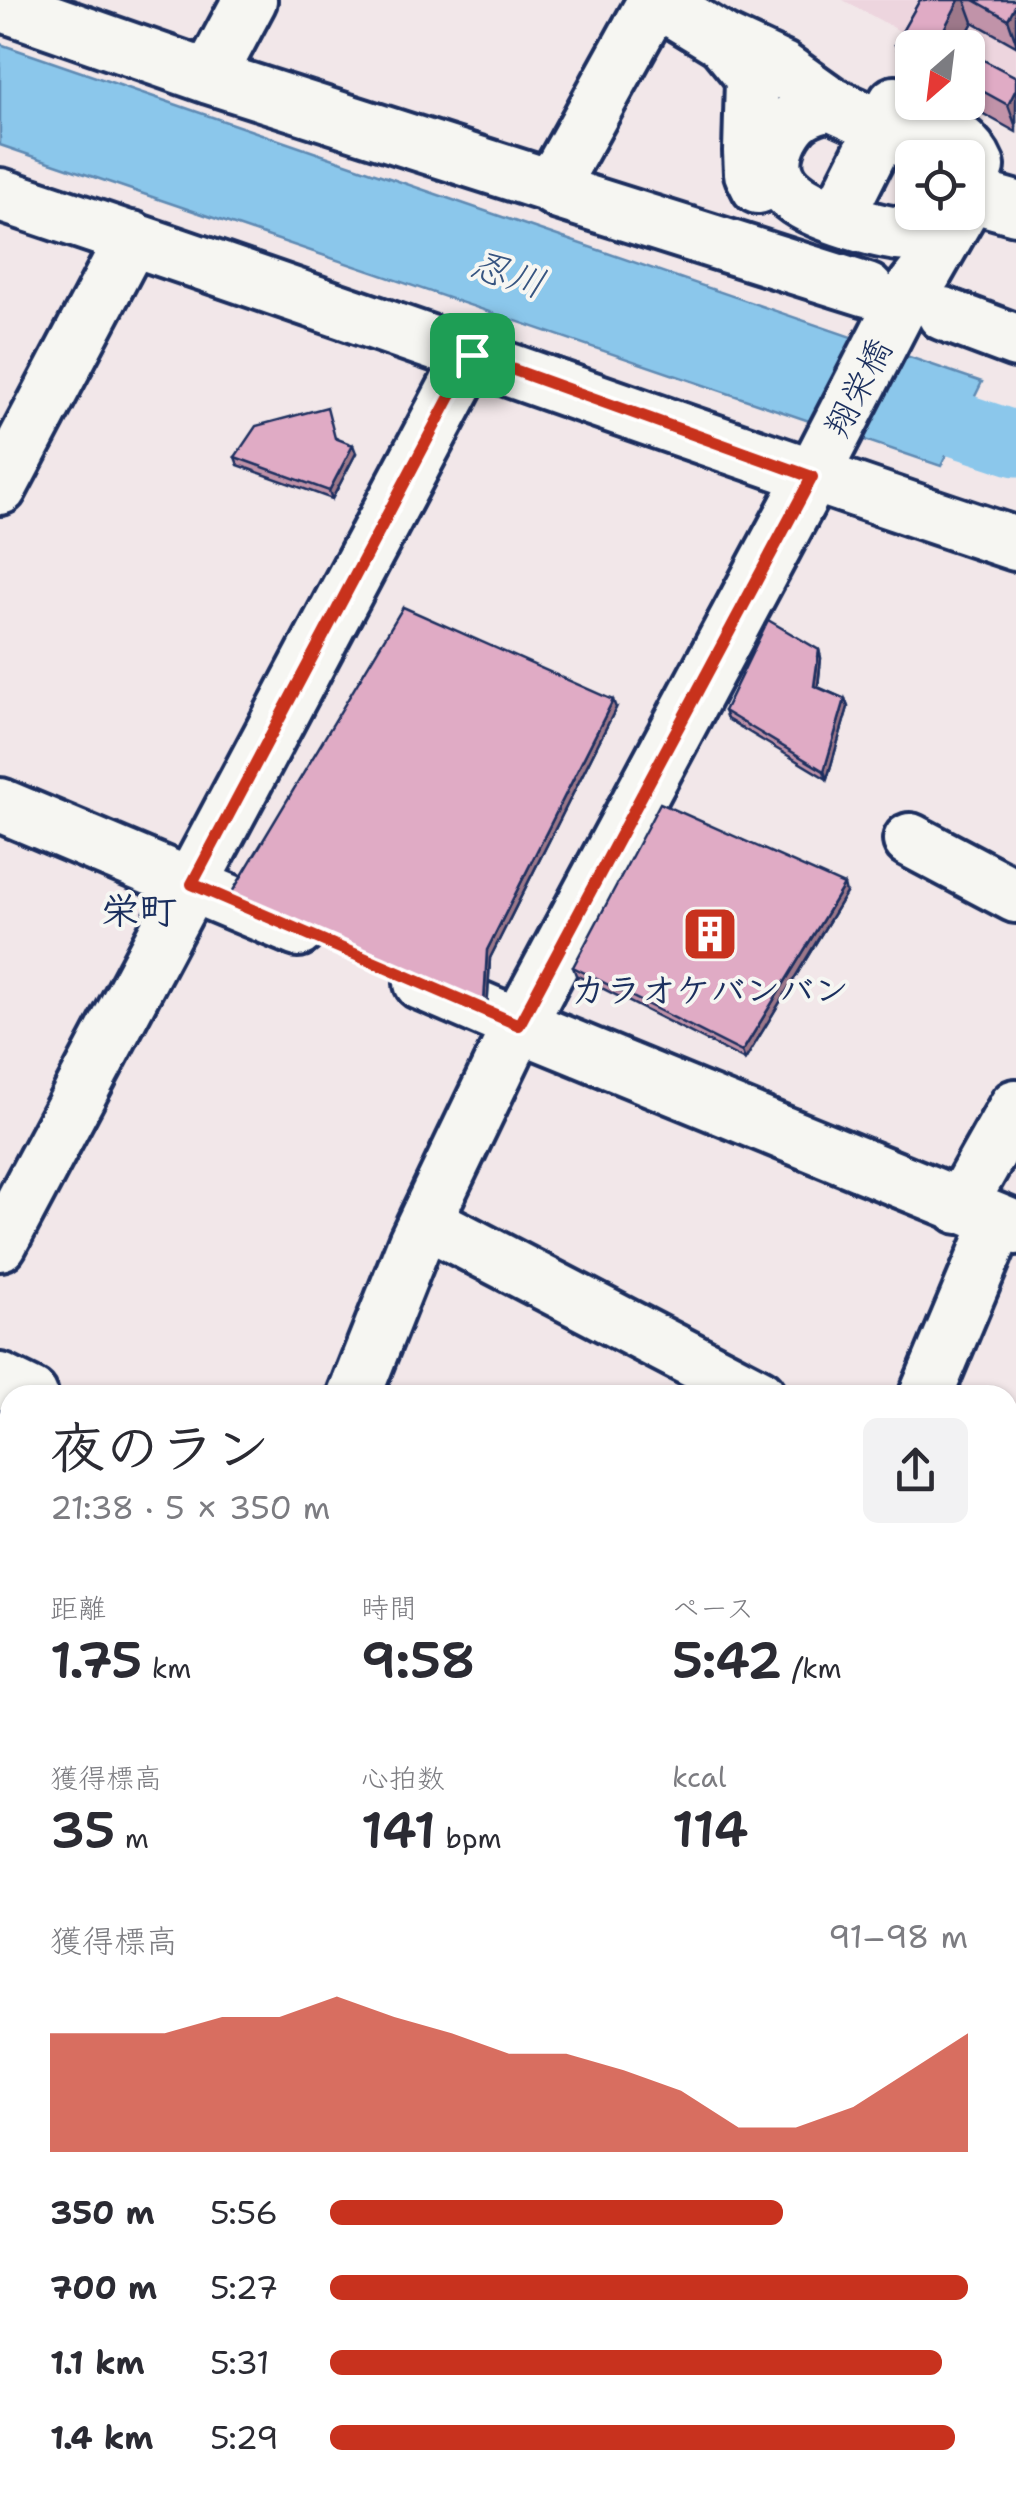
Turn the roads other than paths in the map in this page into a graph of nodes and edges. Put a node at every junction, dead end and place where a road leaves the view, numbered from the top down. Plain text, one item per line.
1 (250, 0) edge
2 (656, 0) edge
3 (0, 4) edge
4 (723, 41) junction
5 (782, 68) junction
6 (209, 77) junction
7 (830, 102) junction
8 (889, 115) junction
9 (913, 140) edge
10 (547, 185) junction
11 (0, 195) edge
12 (840, 219) junction
13 (938, 230) edge
14 (949, 230) edge
15 (132, 238) junction
16 (903, 304) junction
17 (1016, 341) edge
18 (472, 355) junction
19 (816, 470) junction
20 (0, 488) edge
21 (1016, 544) edge
22 (0, 805) edge
23 (910, 840) dead end
24 (192, 884) junction
25 (1016, 896) edge
26 (519, 1025) junction
27 (1016, 1106) edge
28 (991, 1219) edge
29 (425, 1221) junction
30 (0, 1244) edge
31 (358, 1385) edge
32 (734, 1385) edge
33 (930, 1385) edge

1 - 6 street
2 - 4 street
2 - 10 street
3 - 6 street
4 - 5 street
4 - 12 street
5 - 7 street
5 - 8 street
6 - 10 street
7 - 8 street
7 - 12 street
8 - 9 street
8 - 12 street
10 - 16 street
11 - 15 street
12 - 13 street
12 - 16 street
14 - 16 street, 翔栄橋
15 - 18 street
15 - 20 street
16 - 17 street
16 - 19 street, 翔栄橋
18 - 19 street
18 - 24 street
19 - 21 street
19 - 26 street, 翔栄橋
22 - 24 street
23 - 25 street
24 - 26 street
24 - 30 street
26 - 28 street
26 - 29 street, 翔栄橋
27 - 28 street
28 - 33 street
29 - 31 street, 翔栄橋
29 - 32 street

